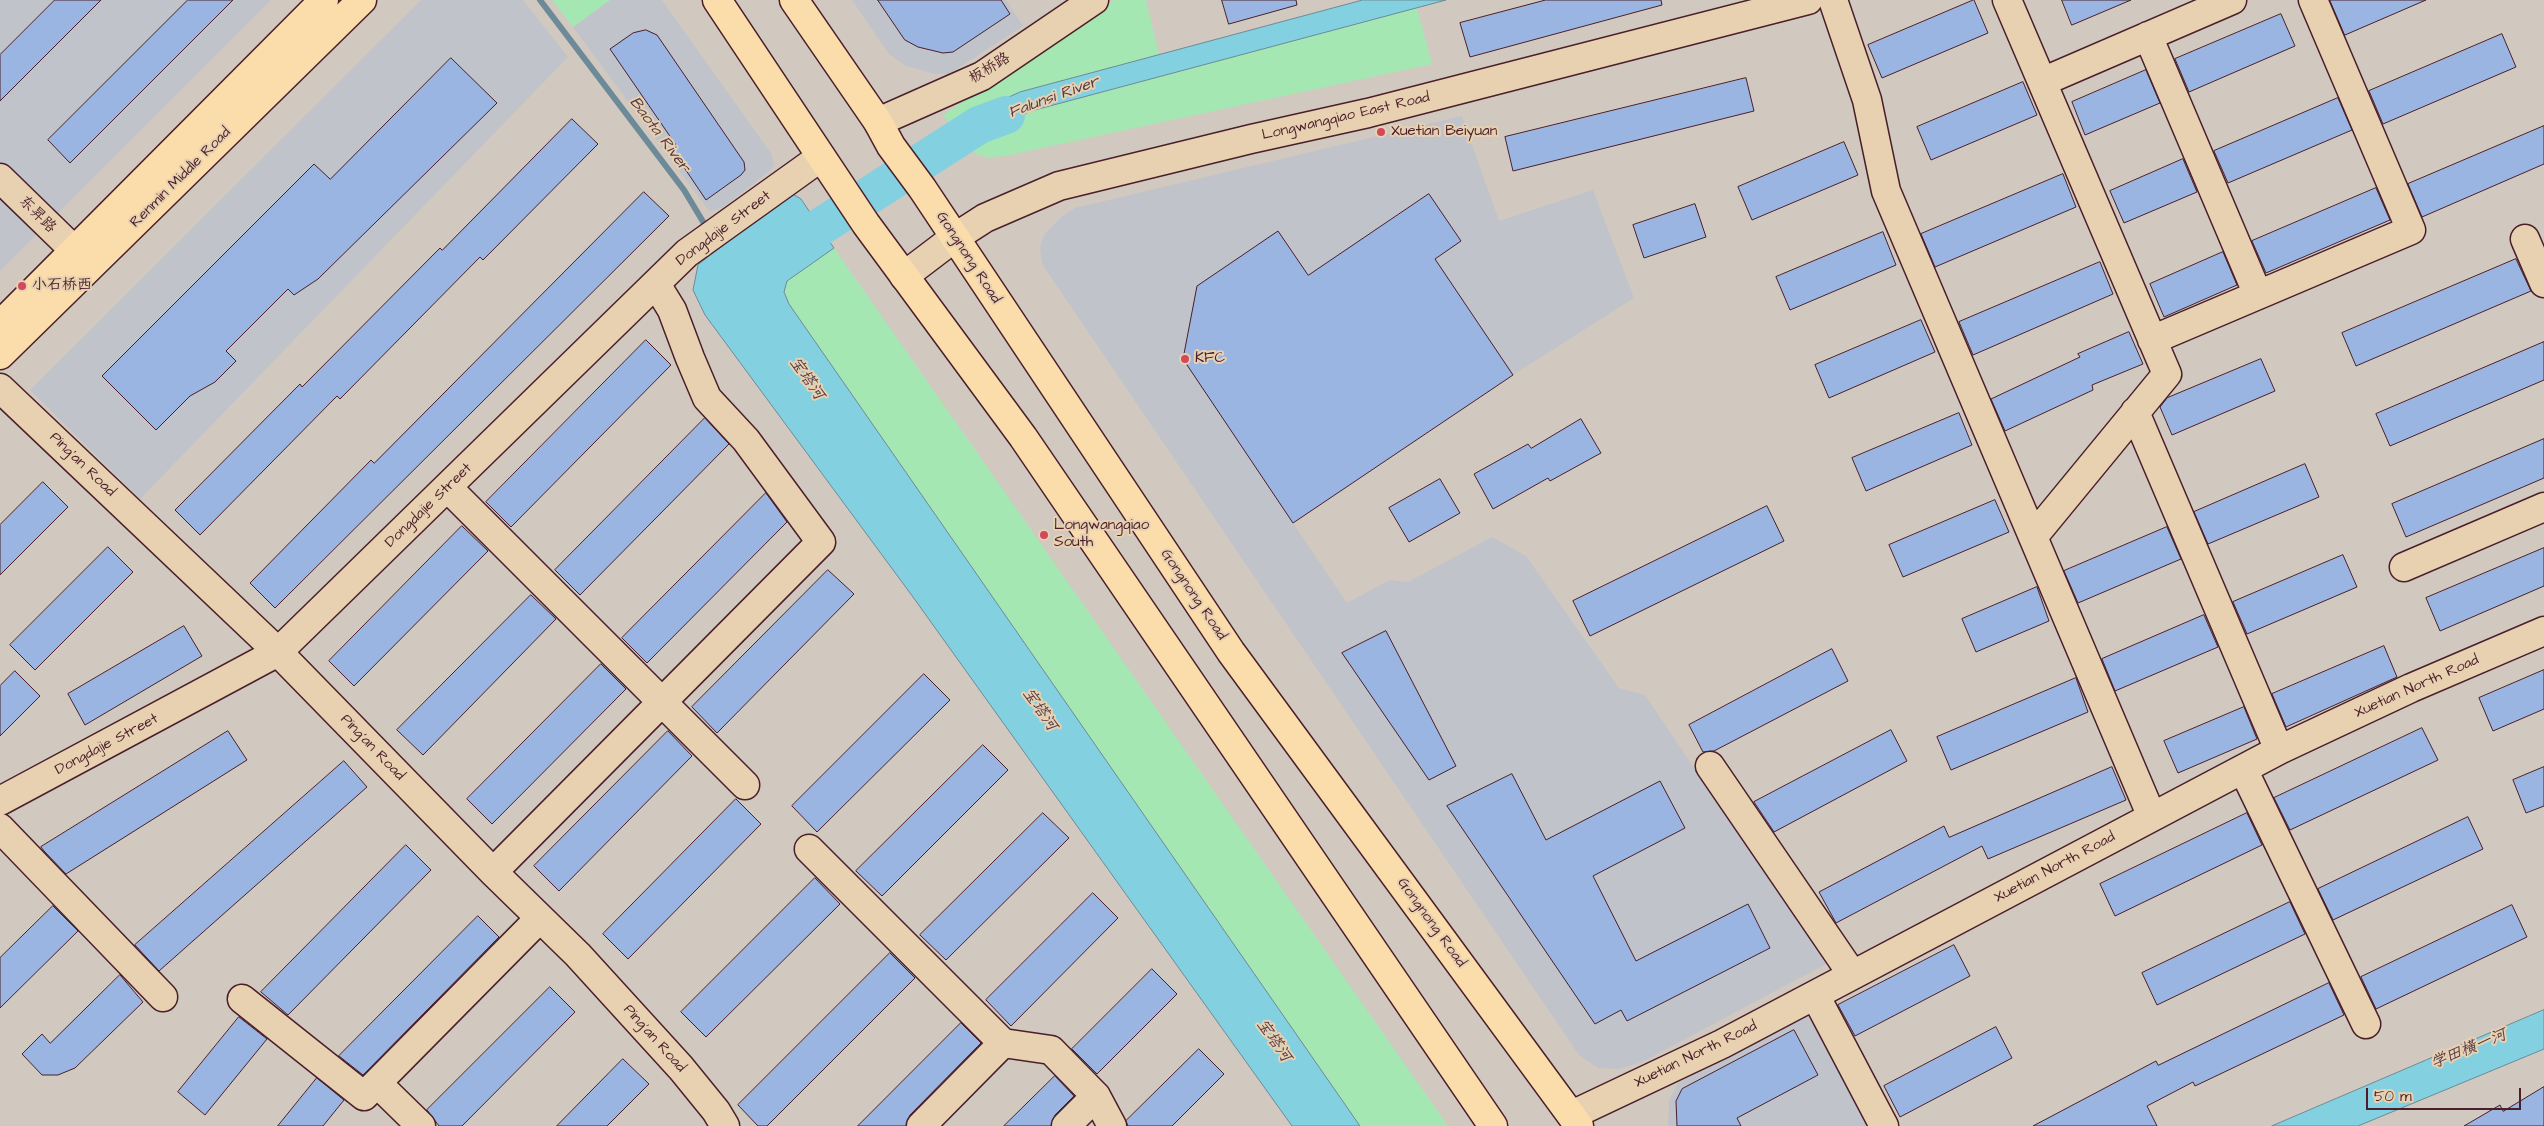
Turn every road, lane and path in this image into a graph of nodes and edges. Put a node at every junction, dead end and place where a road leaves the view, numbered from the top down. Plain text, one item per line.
1 (324, 0) edge
2 (362, 0) edge
3 (717, 0) edge
4 (794, 0) edge
5 (1094, 0) edge
6 (1808, 0) edge
7 (1833, 0) edge
8 (2007, 0) edge
9 (2232, 0) edge
10 (2313, 0) edge
11 (2148, 36) junction
12 (2042, 82) junction
13 (878, 122) junction
14 (826, 166) junction
15 (0, 178) edge
16 (954, 238) junction
17 (2525, 239) dead end
18 (75, 252) junction
19 (904, 276) junction
20 (2544, 283) edge
21 (656, 284) junction
22 (2258, 295) junction
23 (0, 325) edge
24 (2152, 340) junction
25 (0, 356) edge
26 (0, 388) edge
27 (2135, 412) junction
28 (448, 488) junction
29 (2544, 507) edge
30 (2033, 537) junction
31 (2404, 567) dead end
32 (2544, 631) edge
33 (278, 652) junction
34 (662, 703) junction
35 (2279, 750) junction
36 (1710, 766) dead end
37 (2243, 769) junction
38 (745, 785) dead end
39 (0, 801) edge
40 (2152, 817) junction
41 (0, 828) edge
42 (809, 849) dead end
43 (493, 872) junction
44 (540, 918) junction
45 (1852, 974) junction
46 (1815, 994) junction
47 (162, 997) dead end
48 (242, 999) dead end
49 (2366, 1024) dead end
50 (1003, 1043) junction
51 (378, 1083) junction
52 (1096, 1096) junction
53 (1576, 1121) edge
54 (422, 1126) edge
55 (725, 1126) edge
56 (921, 1126) edge
57 (1066, 1126) edge
58 (1112, 1126) edge
59 (1494, 1126) edge
60 (1884, 1126) edge

1 - 18 main road, Renmin Middle Road
2 - 25 main road, Renmin Middle Road
3 - 14 main road
4 - 13 main road, Gongnong Road
5 - 13 street, 板桥路
6 - 16 street, Longwangqiao East Road
7 - 30 street
8 - 12 street
9 - 11 street
10 - 22 street
11 - 12 street
11 - 22 street
12 - 24 street
13 - 16 main road, Gongnong Road
14 - 19 main road
14 - 21 street, Dongdajie Street
15 - 18 street, 东昇路
16 - 19 street, Longwangqiao East Road
16 - 53 main road, Gongnong Road
17 - 20 street
18 - 23 main road, Renmin Middle Road
19 - 59 main road
21 - 28 street, Dongdajie Street
21 - 34 street
22 - 24 street
24 - 27 street
26 - 33 street, Ping'an Road
27 - 30 street
27 - 35 street
28 - 33 street, Dongdajie Street
28 - 34 street
29 - 31 street
30 - 40 street
32 - 35 street, Xuetian North Road
33 - 39 street, Dongdajie Street
33 - 43 street, Ping'an Road
34 - 38 street
34 - 43 street
35 - 37 street, Xuetian North Road
36 - 45 street
37 - 40 street, Xuetian North Road
37 - 49 street
40 - 45 street, Xuetian North Road
41 - 47 street
42 - 50 street
43 - 44 street, Ping'an Road
44 - 51 street
44 - 55 street, Ping'an Road
45 - 46 street, Xuetian North Road
46 - 53 street, Xuetian North Road
46 - 60 street
48 - 51 street
50 - 52 street
50 - 56 street
51 - 54 street
52 - 57 street
52 - 58 street

